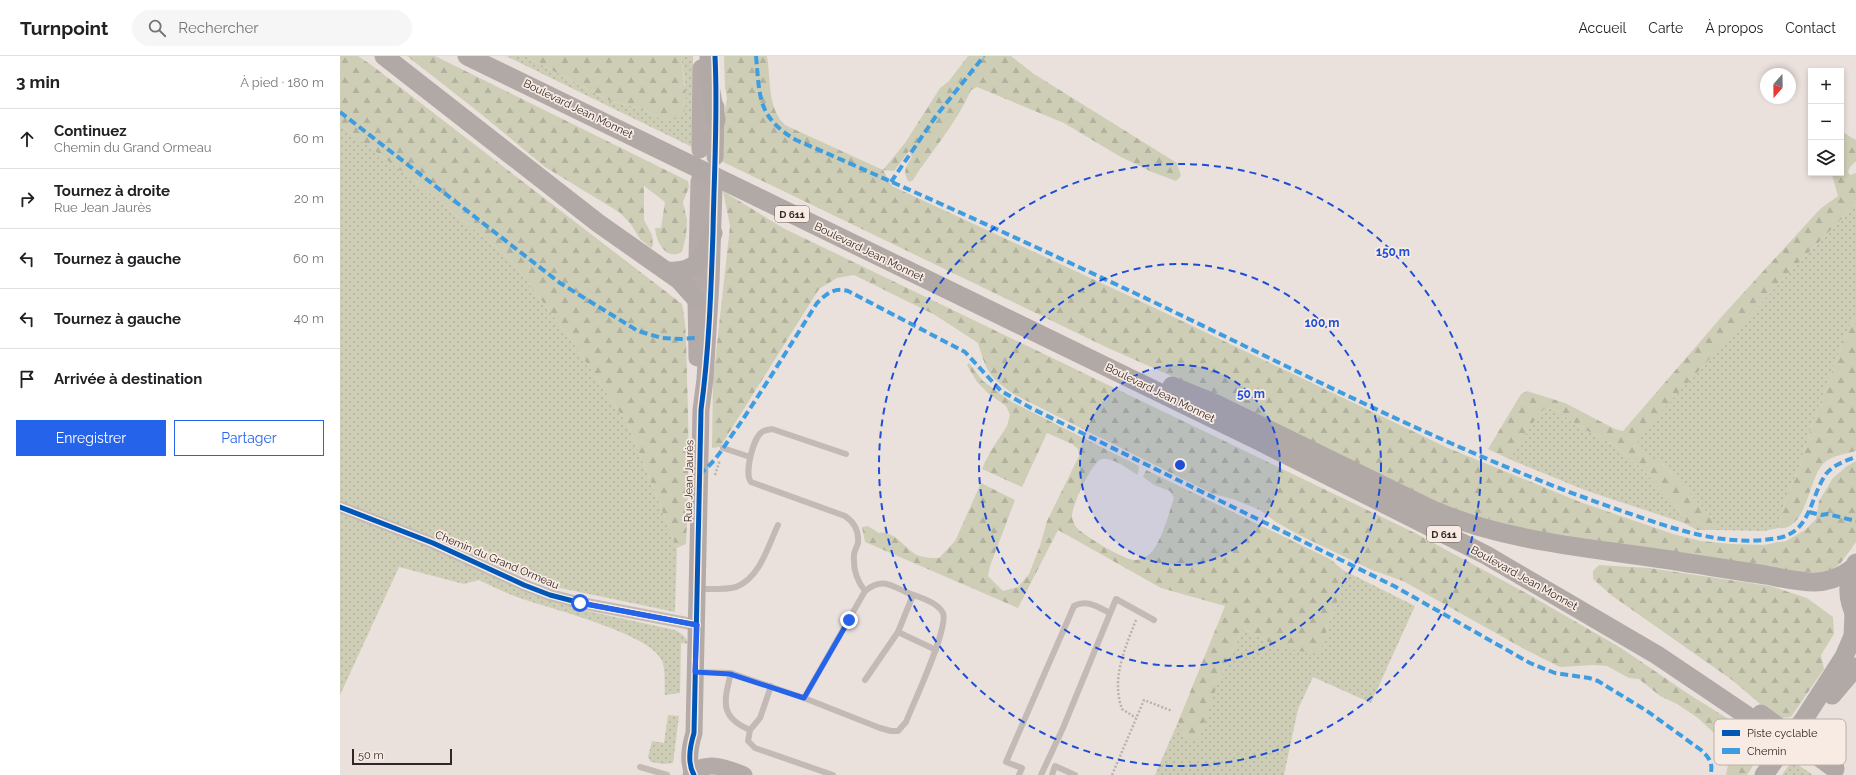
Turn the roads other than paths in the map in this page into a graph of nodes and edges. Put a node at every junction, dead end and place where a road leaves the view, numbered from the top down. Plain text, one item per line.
1 (384, 56) edge
2 (467, 56) edge
3 (486, 56) edge
4 (701, 56) edge
5 (709, 56) edge
6 (715, 56) edge
7 (716, 120) junction
8 (700, 150) dead end
9 (715, 157) dead end
10 (713, 233) junction
11 (697, 264) junction
12 (666, 271) junction
13 (696, 298) junction
14 (1122, 365) junction
15 (701, 410) junction
16 (723, 448) dead end
17 (846, 454) dead end
18 (750, 457) junction
19 (340, 507) edge
20 (778, 525) dead end
21 (1855, 565) edge
22 (697, 589) junction
23 (865, 591) junction
24 (913, 595) junction
25 (1110, 613) junction
26 (1855, 614) edge
27 (1154, 620) dead end
28 (697, 625) junction
29 (898, 632) junction
30 (936, 650) junction
31 (1856, 667) edge
32 (695, 672) junction
33 (730, 674) junction
34 (865, 680) dead end
35 (771, 686) junction
36 (804, 698) junction
37 (1758, 718) joint
38 (1804, 719) edge
39 (1815, 719) edge
40 (750, 730) junction
41 (1771, 765) edge
42 (1783, 765) edge
43 (1823, 765) edge
44 (640, 767) dead end
45 (702, 770) edge
46 (1834, 773) edge
47 (667, 775) edge
48 (744, 775) edge
49 (833, 775) edge
50 (1019, 775) edge
51 (1041, 775) edge
52 (1052, 775) edge
53 (1075, 775) edge
54 (1764, 775) edge
55 (1776, 775) edge

1 - 12 main road
2 - 37 main road, Boulevard Jean Monnet / D 611
3 - 14 main road, Boulevard Jean Monnet / D 611
4 - 8 street
5 - 7 main road
6 - 7 street
7 - 9 street
10 - 11 main road
10 - 11 street, Rue Jean Jaurès
10 - 15 street, Rue Jean Jaurès
11 - 12 main road
11 - 13 street, Rue Jean Jaurès
12 - 13 main road
13 - 15 street, Rue Jean Jaurès
14 - 21 main road
14 - 37 main road, Boulevard Jean Monnet / D 611
15 - 22 street, Rue Jean Jaurès
16 - 18 lane
17 - 18 lane
18 - 23 lane
19 - 28 street, Chemin du Grand Ormeau
20 - 22 lane
21 - 26 main road
22 - 28 street, Rue Jean Jaurès
23 - 24 lane
23 - 36 lane
24 - 29 lane
24 - 30 lane
25 - 27 lane
25 - 50 lane
25 - 51 lane
26 - 38 main road
28 - 32 street, Rue Jean Jaurès
29 - 30 lane
29 - 34 lane
30 - 36 lane
31 - 39 main road
32 - 33 lane
32 - 45 street, Rue Jean Jaurès
33 - 35 lane
33 - 40 lane
35 - 36 lane
35 - 40 lane
40 - 49 lane
41 - 54 main road
42 - 55 main road
43 - 46 main road, Boulevard Jean Monnet / D 611
44 - 47 lane
45 - 48 street
52 - 53 lane

